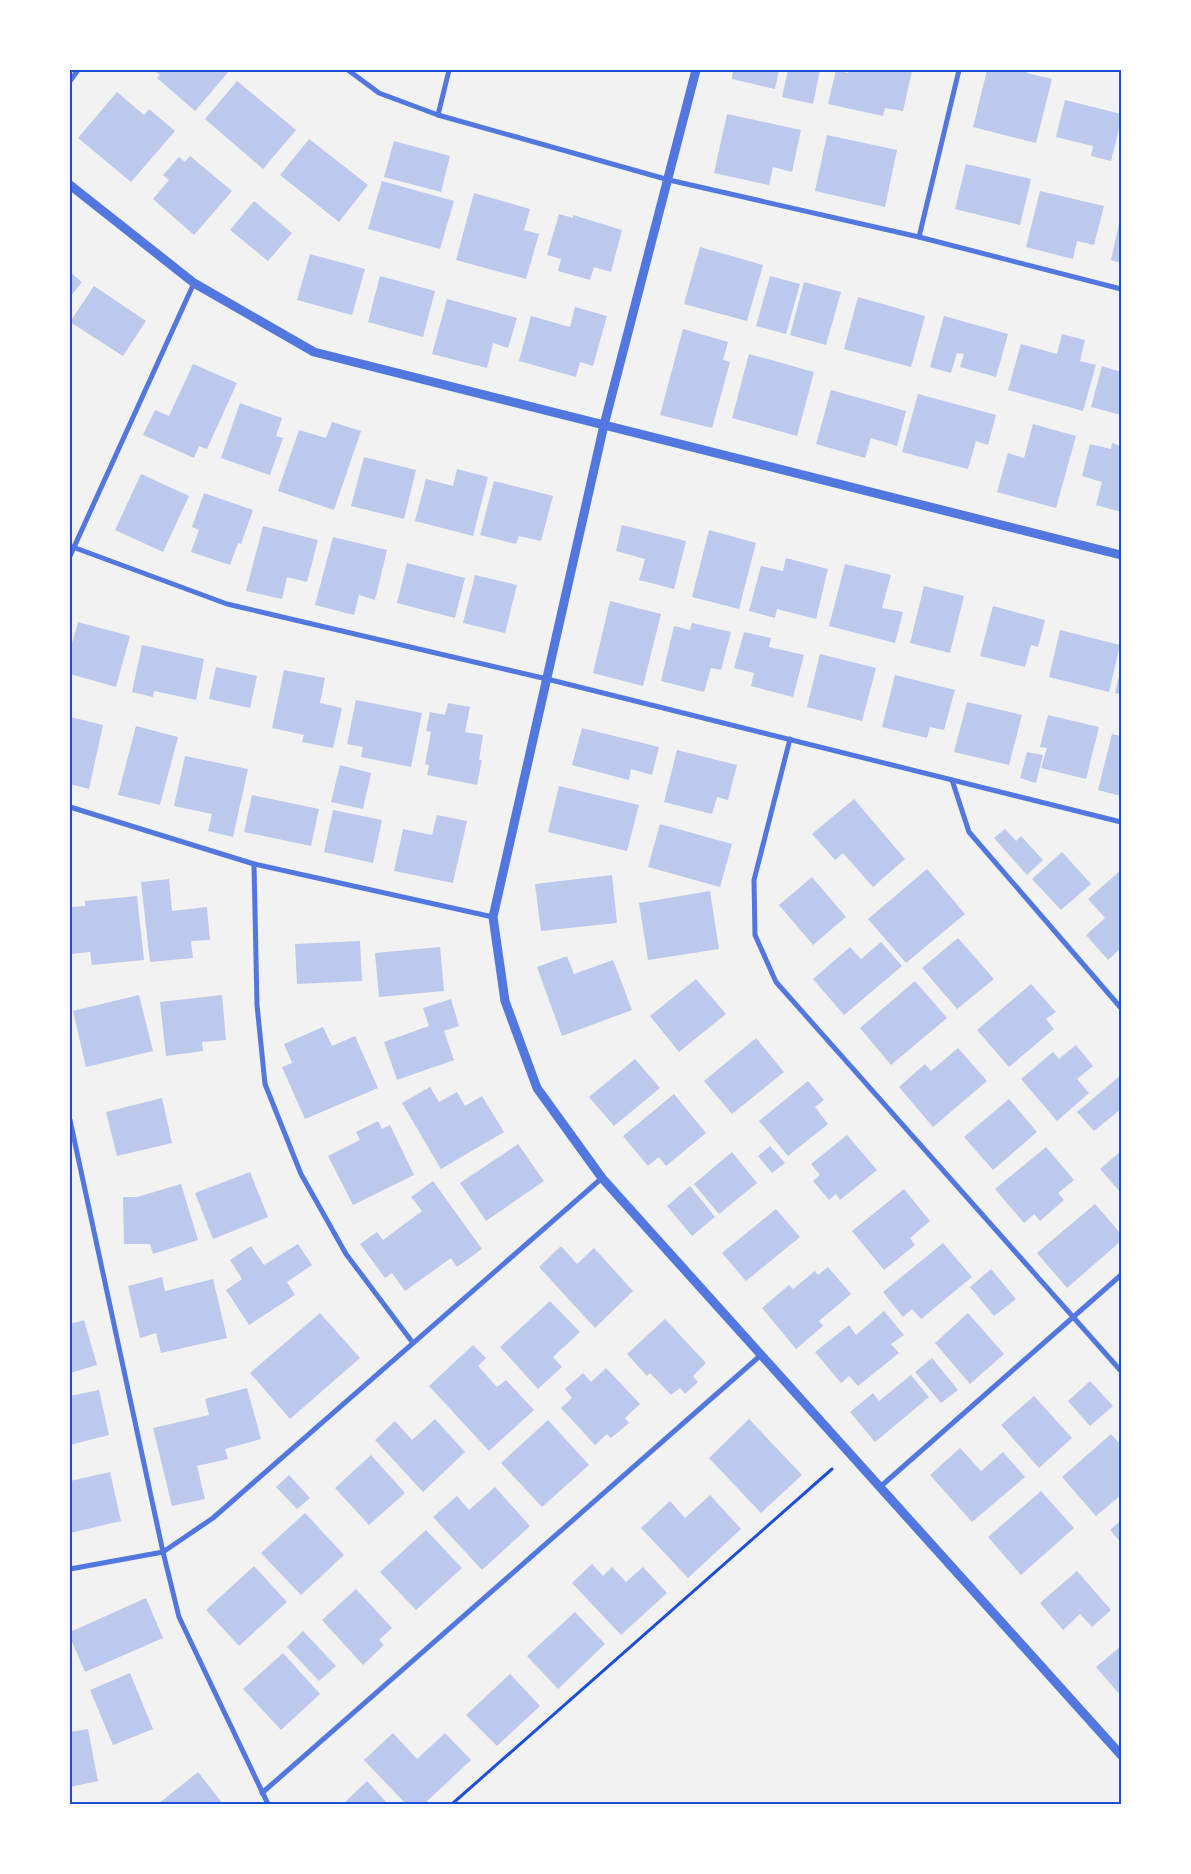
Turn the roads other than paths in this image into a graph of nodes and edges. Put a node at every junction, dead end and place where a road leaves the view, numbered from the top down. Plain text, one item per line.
1 (78, 70) edge
2 (348, 70) edge
3 (449, 70) edge
4 (696, 70) edge
5 (958, 70) edge
6 (70, 81) edge
7 (438, 115) junction
8 (669, 180) junction
9 (70, 185) edge
10 (919, 236) junction
11 (194, 284) junction
12 (1121, 289) edge
13 (604, 425) junction
14 (72, 547) edge
15 (1121, 555) edge
16 (70, 556) edge
17 (547, 679) junction
18 (790, 739) junction
19 (952, 780) junction
20 (70, 808) edge
21 (1121, 822) edge
22 (254, 864) junction
23 (493, 917) junction
24 (1121, 1008) edge
25 (70, 1120) edge
26 (602, 1178) junction
27 (1121, 1275) edge
28 (1074, 1317) junction
29 (413, 1343) junction
30 (761, 1355) junction
31 (1121, 1371) edge
32 (880, 1487) junction
33 (163, 1552) junction
34 (70, 1569) edge
35 (1121, 1755) edge
36 (262, 1793) junction
37 (268, 1804) edge

1 - 6 street
2 - 7 street
3 - 7 street
4 - 8 street
5 - 10 street
7 - 8 street
8 - 10 street
8 - 13 street
9 - 11 street
10 - 12 street
11 - 13 street
11 - 14 street
13 - 15 street
13 - 17 street
14 - 16 street
14 - 17 street
17 - 18 street
17 - 23 street
18 - 19 street
18 - 28 street
19 - 21 street
19 - 24 street
20 - 22 street
22 - 23 street
22 - 29 street
23 - 26 street
25 - 33 street
26 - 29 street
26 - 30 street
27 - 28 street
28 - 31 street
28 - 32 street
29 - 33 street
30 - 32 street
30 - 36 street
32 - 35 street
33 - 34 street
33 - 36 street
36 - 37 street

